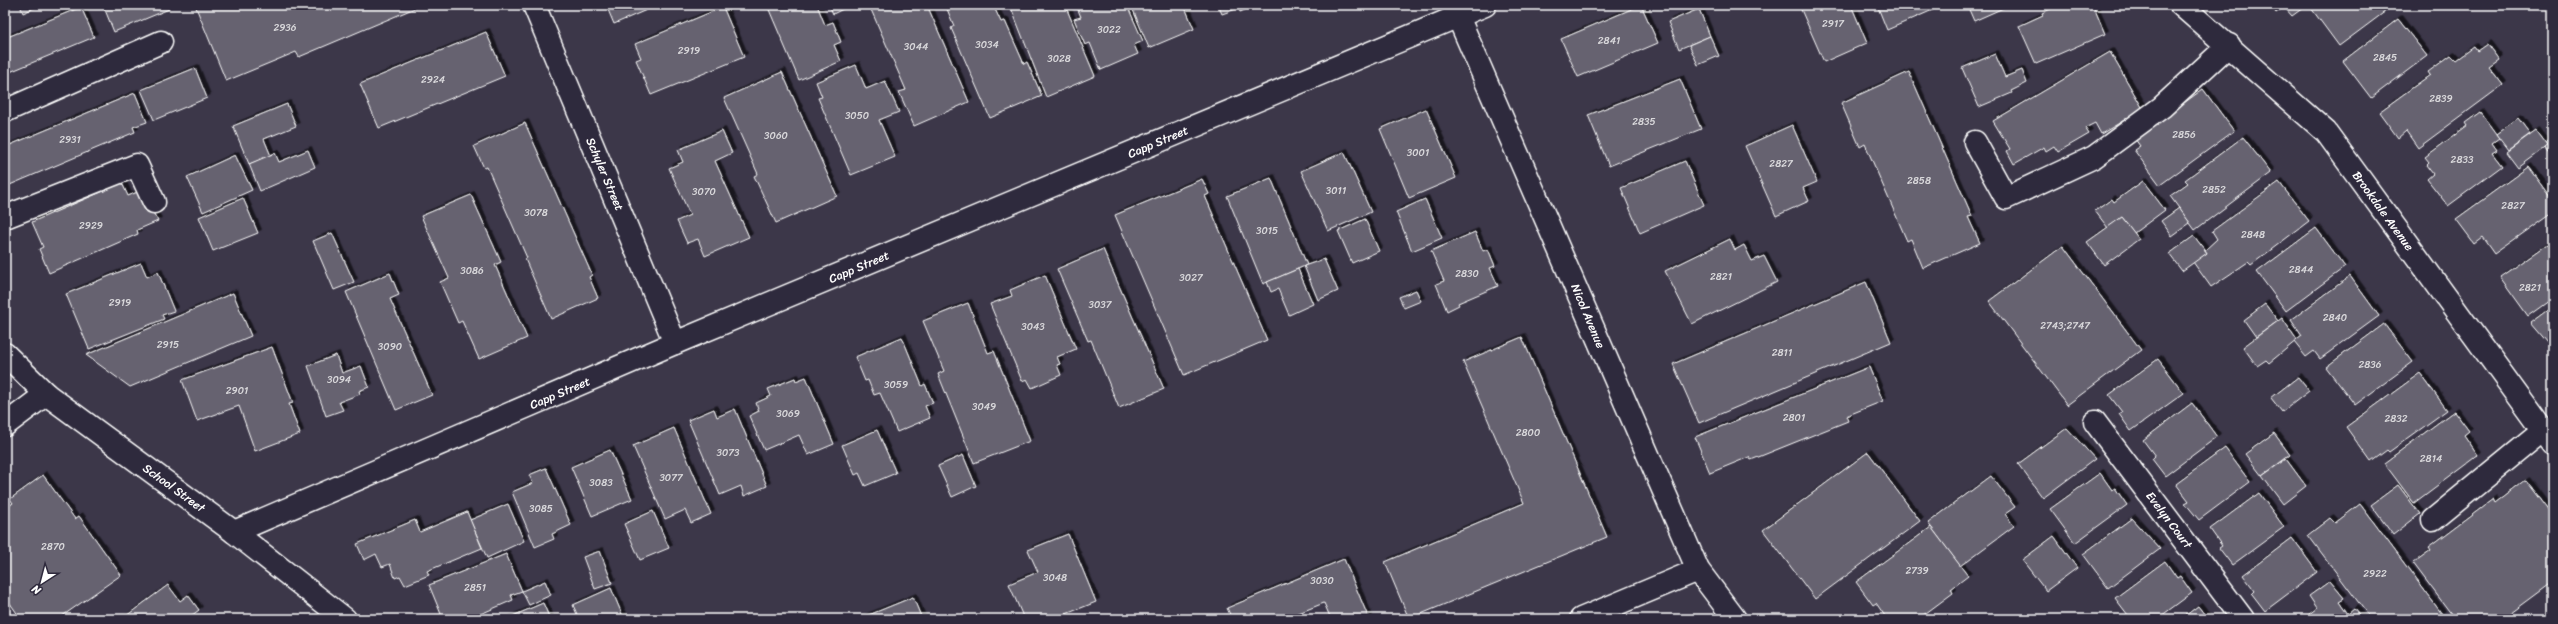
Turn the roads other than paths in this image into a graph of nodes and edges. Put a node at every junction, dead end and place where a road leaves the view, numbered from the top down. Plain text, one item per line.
1 (534, 5) edge
2 (1485, 5) edge
3 (2181, 5) edge
4 (1455, 10) edge
5 (161, 42) dead end
6 (2230, 45) junction
7 (5, 111) edge
8 (1975, 142) dead end
9 (154, 202) dead end
10 (5, 217) edge
11 (675, 343) junction
12 (5, 354) edge
13 (46, 394) junction
14 (2095, 422) dead end
15 (5, 425) edge
16 (2548, 437) edge
17 (2434, 520) dead end
18 (234, 532) junction
19 (1698, 570) junction
20 (345, 619) edge
21 (1581, 619) edge
22 (1735, 619) edge
23 (2243, 619) edge

1 - 11 street, Schyler Street
2 - 4 street, Capp Street
3 - 6 street, Brookdale Avenue
4 - 11 street, Capp Street
4 - 19 street, Nicol Avenue
5 - 7 street
6 - 8 street
6 - 16 street, Brookdale Avenue
9 - 10 street
11 - 18 street, Capp Street
12 - 13 street, School Street
13 - 15 street
13 - 18 street, School Street
14 - 23 street, Evelyn Court
16 - 17 street
18 - 20 street, School Street
19 - 21 street
19 - 22 street, Nicol Avenue

